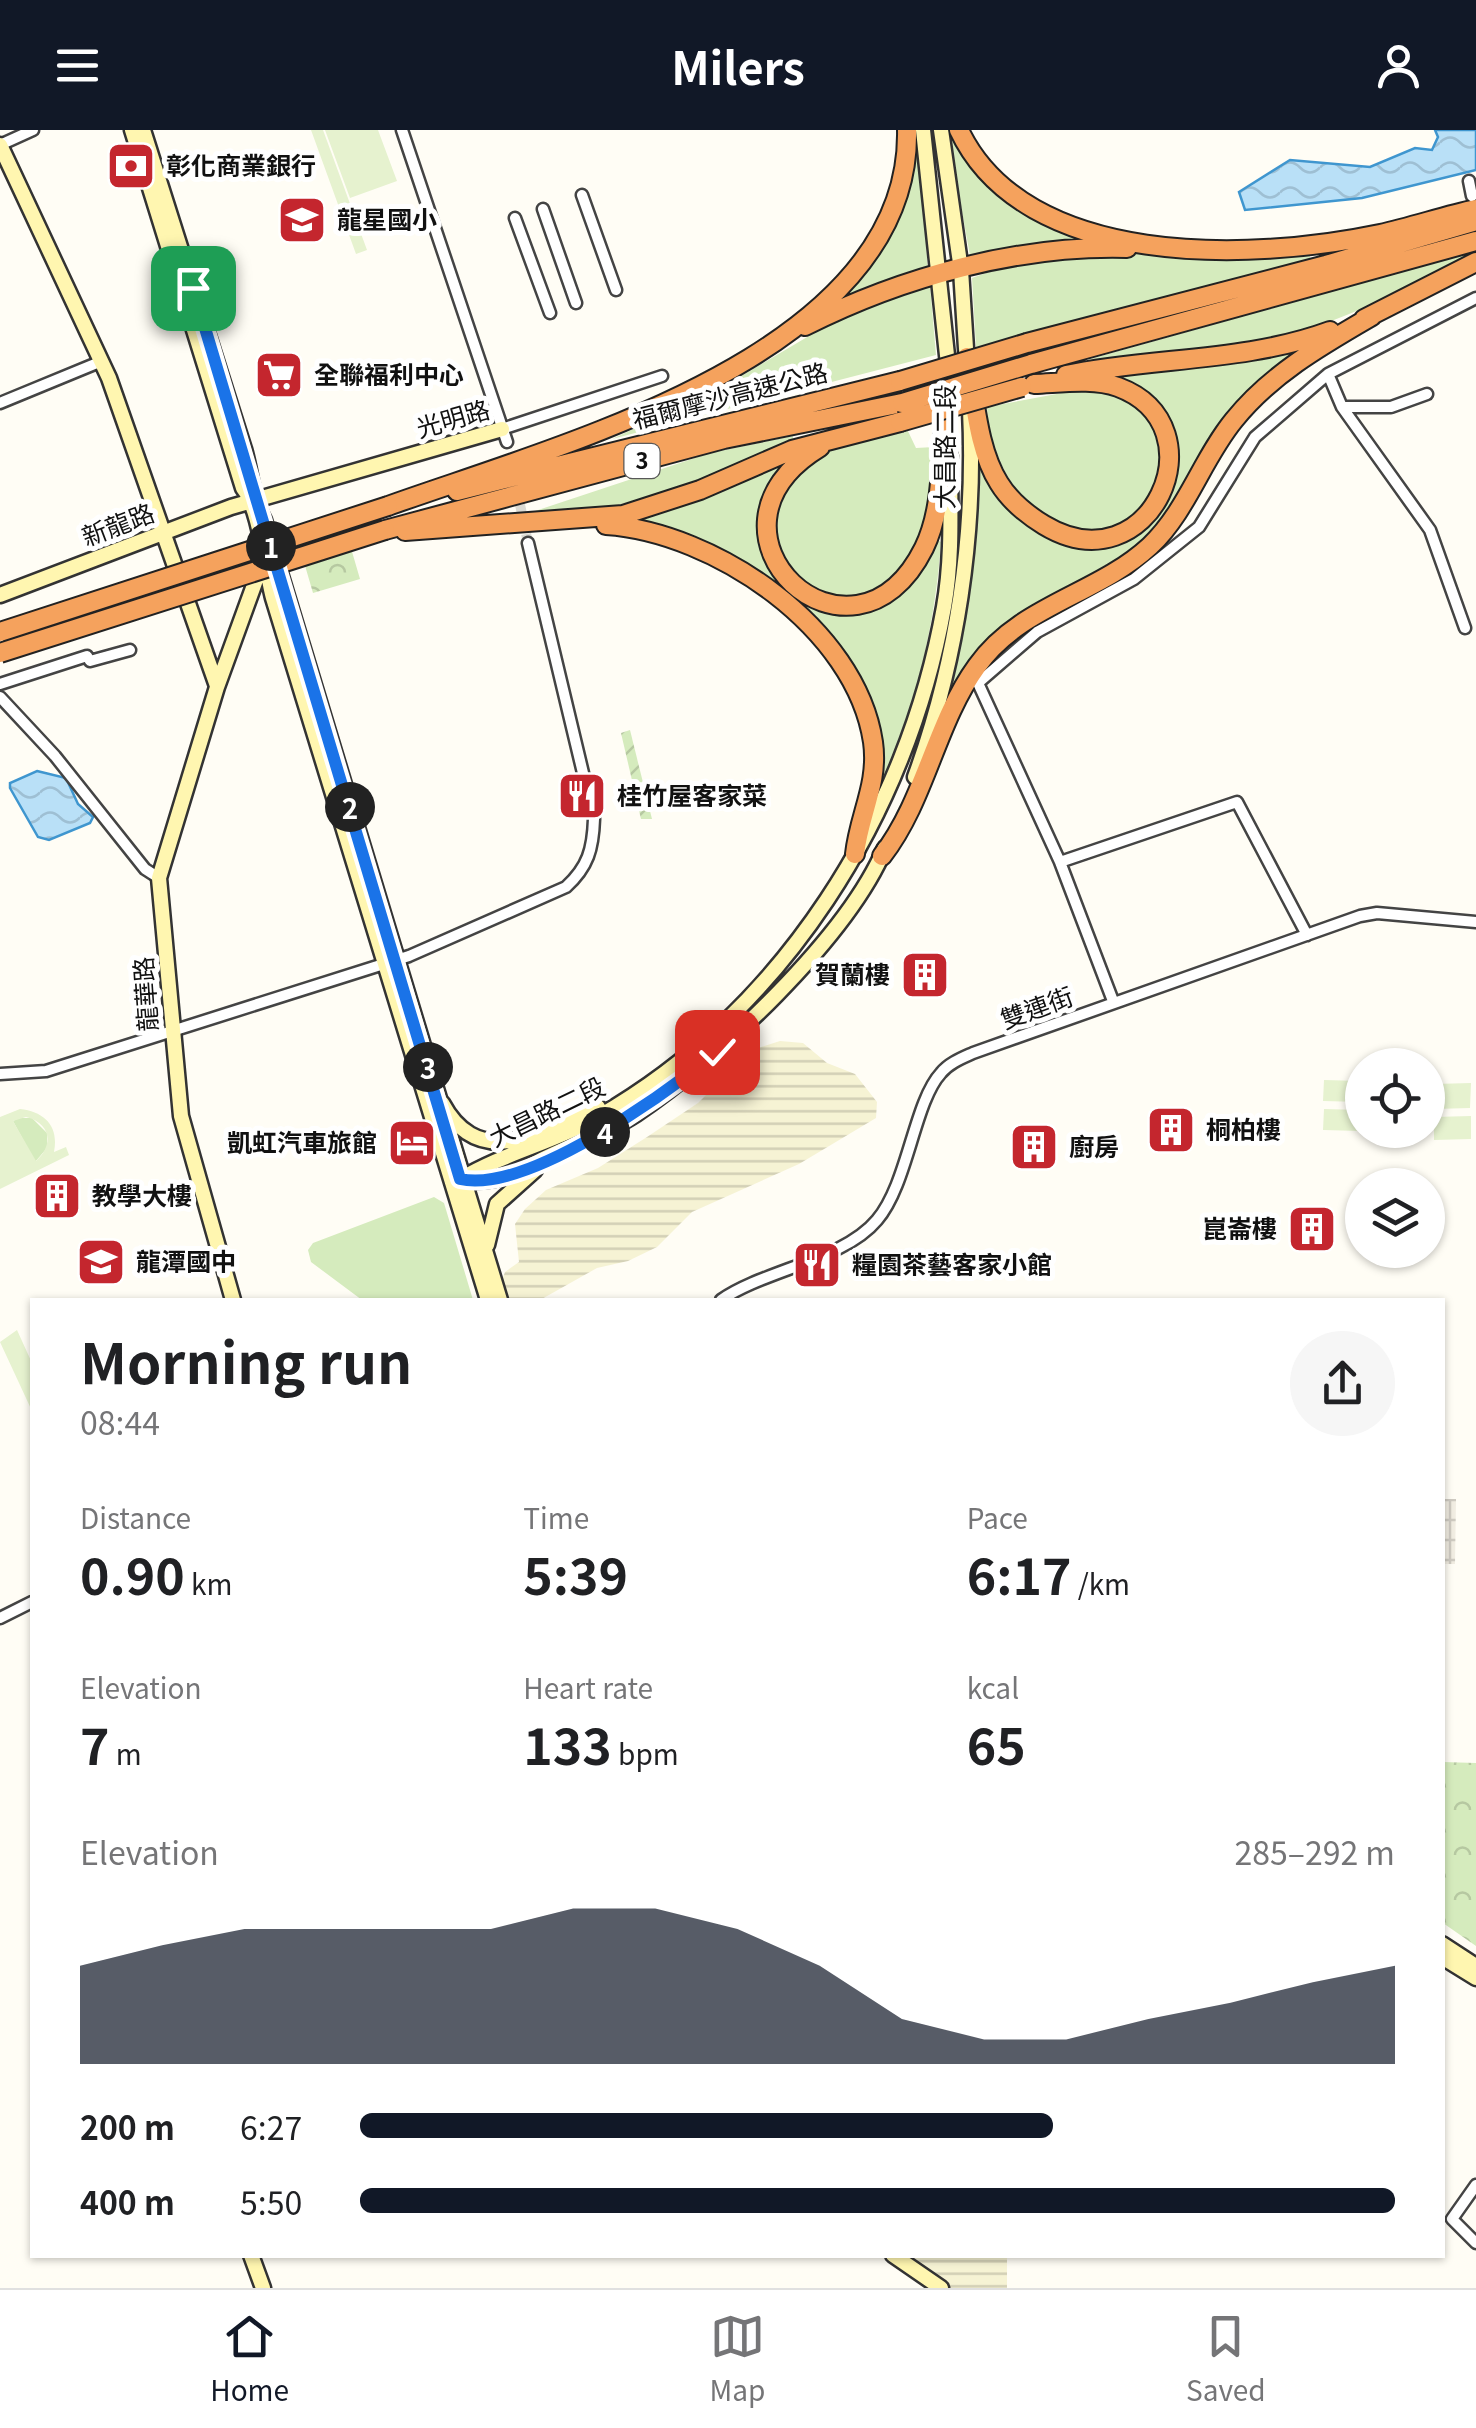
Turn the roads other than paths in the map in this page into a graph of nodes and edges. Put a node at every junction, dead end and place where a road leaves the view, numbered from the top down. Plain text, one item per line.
1 (32, 130) edge
2 (132, 130) edge
3 (143, 130) edge
4 (402, 130) edge
5 (907, 130) edge
6 (923, 130) edge
7 (941, 130) edge
8 (959, 130) edge
9 (0, 145) edge
10 (1470, 182) dead end
11 (582, 195) dead end
12 (1474, 203) edge
13 (543, 209) dead end
14 (516, 218) dead end
15 (1476, 220) edge
16 (1476, 242) edge
17 (1152, 248) junction
18 (1476, 262) edge
19 (961, 270) junction
20 (942, 275) junction
21 (616, 290) dead end
22 (1476, 298) edge
23 (576, 303) dead end
24 (550, 312) dead end
25 (1372, 316) junction
26 (770, 345) junction
27 (967, 357) junction
28 (102, 361) junction
29 (1328, 374) junction
30 (662, 376) dead end
31 (950, 386) junction
32 (1028, 386) junction
33 (1428, 394) dead end
34 (222, 400) junction
35 (0, 403) edge
36 (1342, 406) junction
37 (901, 413) junction
38 (504, 436) junction
39 (838, 436) junction
40 (254, 502) junction
41 (388, 506) junction
42 (565, 522) junction
43 (385, 530) junction
44 (162, 532) junction
45 (528, 543) tunnel mouth
46 (270, 562) junction
47 (0, 595) edge
48 (279, 596) junction
49 (242, 616) junction
50 (1465, 628) dead end
51 (0, 632) edge
52 (130, 650) dead end
53 (0, 653) edge
54 (0, 684) edge
55 (218, 687) junction
56 (0, 697) edge
57 (855, 854) junction
58 (882, 856) junction
59 (1060, 862) junction
60 (159, 878) junction
61 (1476, 922) edge
62 (1307, 935) junction
63 (391, 962) junction
64 (1113, 1002) junction
65 (170, 1028) junction
66 (0, 1074) edge
67 (432, 1082) junction
68 (644, 1087) junction
69 (590, 1140) junction
70 (460, 1179) junction
71 (489, 1265) junction
72 (232, 1298) edge
73 (487, 1298) edge
74 (499, 1298) edge
75 (724, 1298) edge
76 (30, 1603) edge
77 (0, 1618) edge
78 (1445, 1946) edge
79 (1445, 1959) edge
80 (1476, 1966) edge
81 (1476, 1978) edge
82 (1476, 2185) edge
83 (1476, 2243) edge
84 (252, 2258) edge
85 (898, 2258) edge
86 (263, 2288) edge
87 (942, 2288) edge

1 - 9 street
2 - 34 main road
3 - 34 main road
4 - 38 street
5 - 26 highway
6 - 20 main road, 大昌路二段
7 - 19 main road, 大昌路二段
8 - 17 highway
9 - 28 main road
10 - 12 street
11 - 21 street
12 - 17 highway
13 - 23 street
14 - 24 street
15 - 41 highway, 福爾摩沙高速公路 / 3, bridge
16 - 37 highway, 福爾摩沙高速公路 / 3, bridge
17 - 19 highway
18 - 25 highway
19 - 20 highway
19 - 27 main road, 大昌路二段
20 - 26 highway
20 - 31 main road, 大昌路二段
22 - 29 street
25 - 32 highway
25 - 58 highway
26 - 41 highway
27 - 32 highway
27 - 58 main road, 大昌路二段
28 - 35 street
28 - 44 main road
29 - 36 street
29 - 59 street
30 - 38 street, 光明路
31 - 39 highway
31 - 57 main road, 大昌路二段
32 - 37 highway, bridge
33 - 36 street
34 - 40 main road
36 - 50 street
37 - 39 highway
37 - 43 highway, 福爾摩沙高速公路 / 3
38 - 40 main road, 光明路
39 - 42 highway
40 - 44 main road, 新龍路
40 - 46 main road
41 - 51 highway, 福爾摩沙高速公路 / 3, bridge
42 - 43 highway
42 - 57 highway
43 - 53 highway, 福爾摩沙高速公路 / 3, bridge
44 - 47 main road, 新龍路
44 - 55 main road
45 - 63 street
46 - 48 main road
46 - 49 main road, 龍華路
48 - 49 main road
48 - 63 main road
49 - 55 main road, 龍華路
52 - 54 street
55 - 60 main road, 龍華路
56 - 60 street
57 - 68 main road, 大昌路二段
58 - 69 main road, 大昌路二段
59 - 62 street
59 - 64 street
60 - 65 main road, 龍華路
61 - 62 street, 雙連街
62 - 64 street, 雙連街
63 - 65 street
63 - 67 main road
63 - 73 main road
64 - 75 street, 雙連街
65 - 66 street
65 - 72 main road, 龍華路
67 - 68 main road
67 - 70 main road
68 - 70 main road, 大昌路二段
69 - 70 main road, 大昌路二段
69 - 71 main road
70 - 71 main road
71 - 74 main road
76 - 77 street
78 - 80 main road
79 - 81 main road
82 - 83 street
84 - 86 main road
85 - 87 main road

